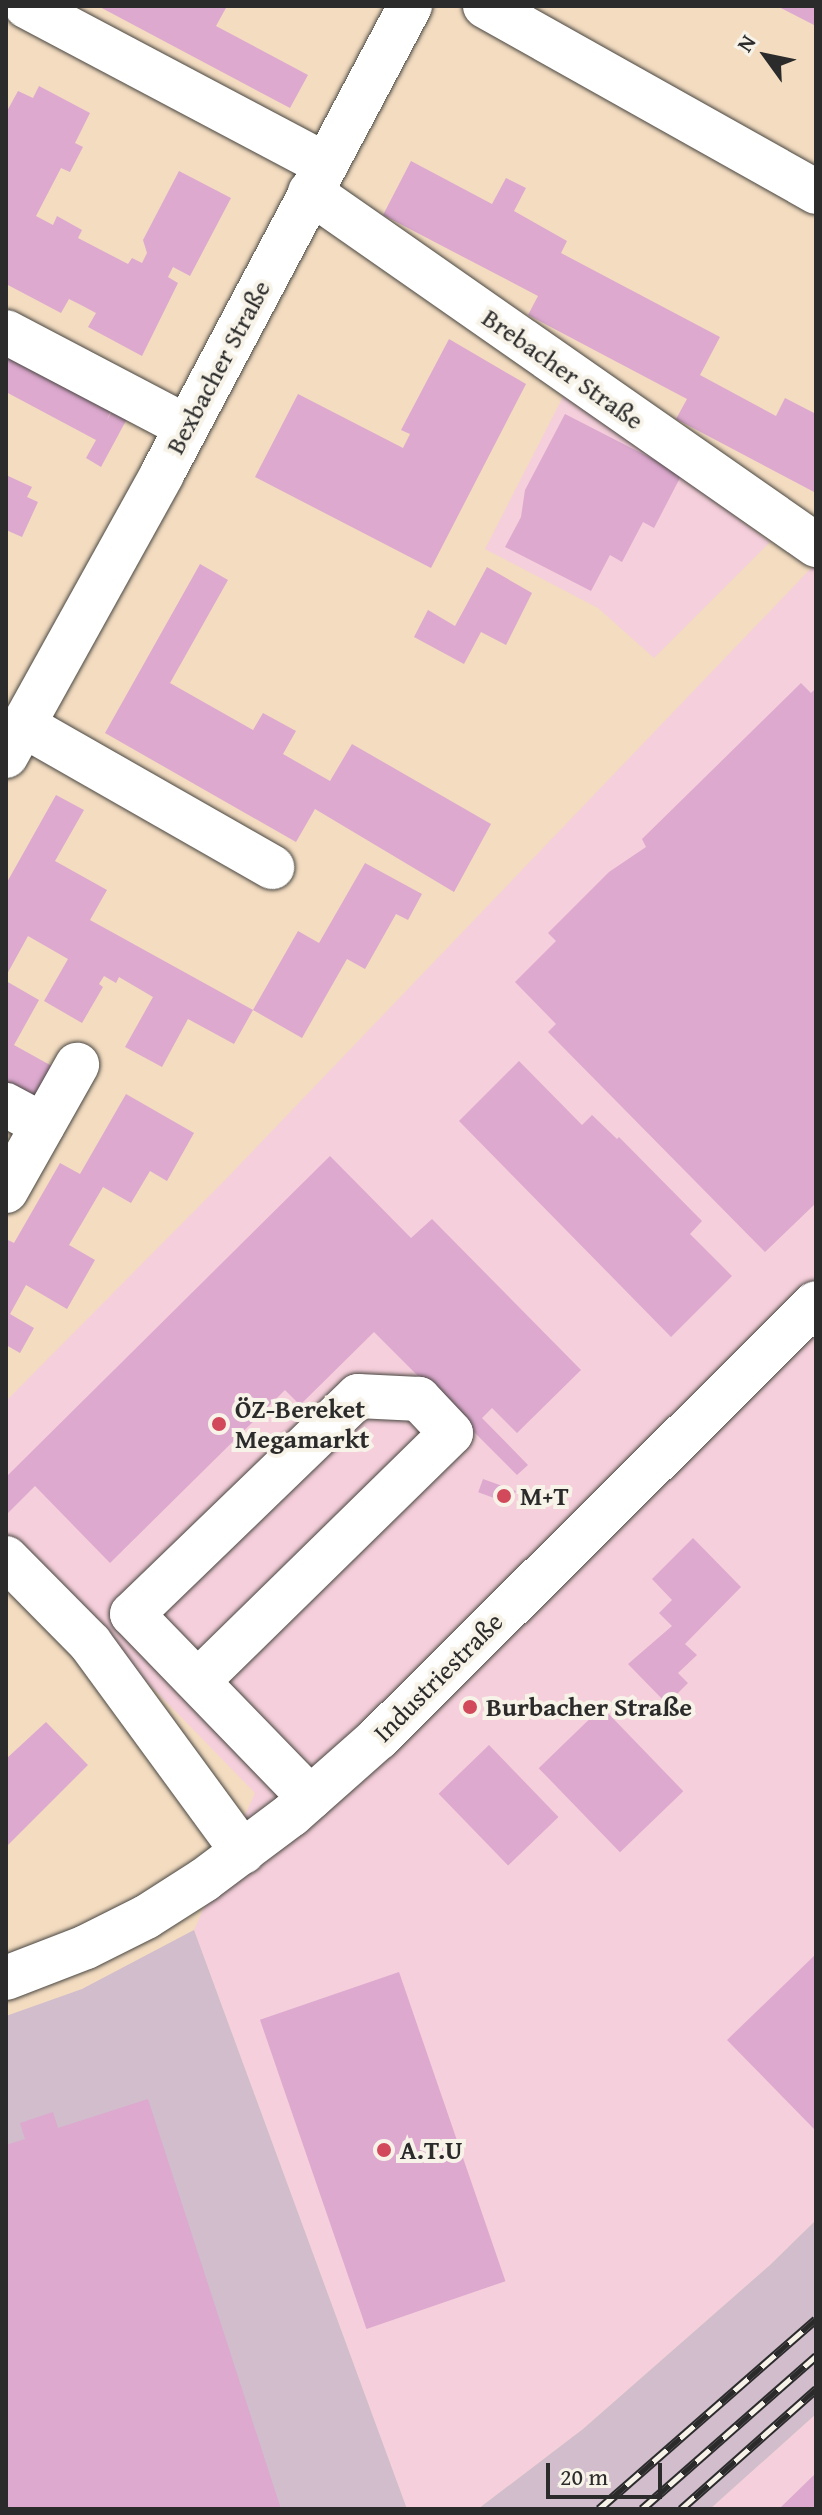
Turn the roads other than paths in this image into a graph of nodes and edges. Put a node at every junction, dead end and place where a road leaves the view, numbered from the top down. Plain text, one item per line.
1 (26, 6) edge
2 (410, 6) edge
3 (485, 6) edge
4 (317, 178) junction
5 (816, 192) edge
6 (6, 332) edge
7 (187, 427) junction
8 (816, 545) edge
9 (15, 741) edge
10 (272, 867) dead end
11 (77, 1065) dead end
12 (24, 1115) edge
13 (6, 1191) edge
14 (816, 1303) edge
15 (6, 1558) edge
16 (198, 1681) junction
17 (310, 1798) junction
18 (243, 1852) junction
19 (6, 1978) edge

1 - 4 street, Brebacher Straße
2 - 4 street, Bexbacher Straße
3 - 5 street
4 - 7 street, Bexbacher Straße
4 - 8 street, Brebacher Straße
6 - 7 street
7 - 9 street, Bexbacher Straße
9 - 10 street, Bexbacher Straße
11 - 12 street
12 - 13 street
14 - 17 street, Industriestraße
15 - 18 street
16 - 16 street
16 - 17 street
17 - 18 street, Industriestraße
18 - 19 street, Industriestraße

